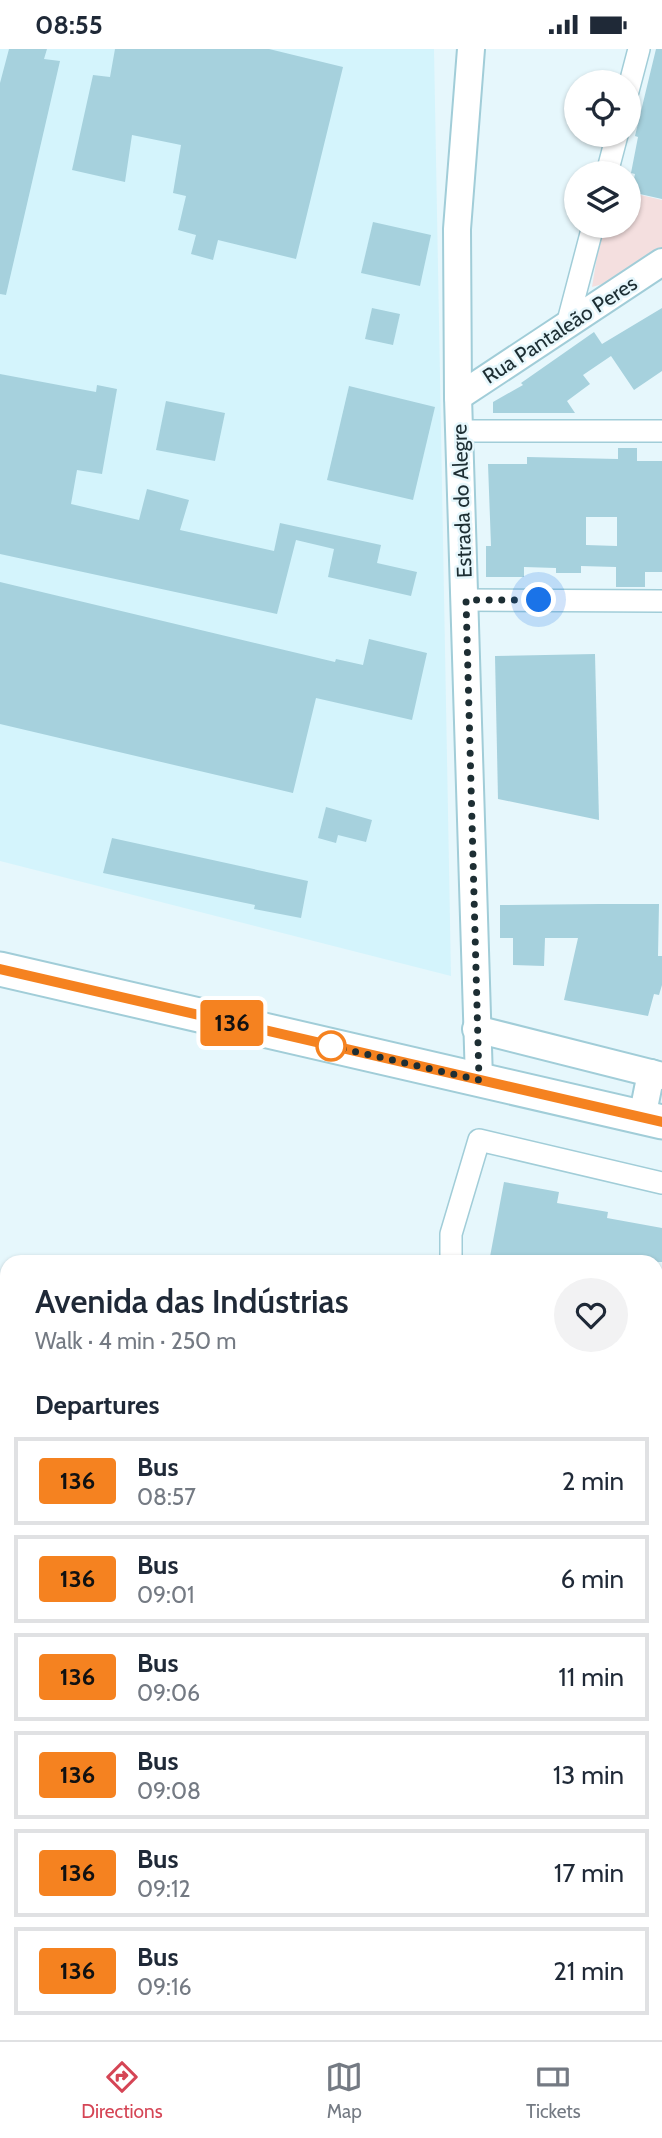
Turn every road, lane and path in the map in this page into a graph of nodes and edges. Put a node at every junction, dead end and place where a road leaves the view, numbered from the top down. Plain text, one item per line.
1 (471, 49) edge
2 (639, 49) edge
3 (633, 70) edge
4 (590, 238) edge
5 (662, 262) edge
6 (567, 325) junction
7 (458, 397) junction
8 (459, 431) junction
9 (662, 431) edge
10 (466, 600) junction
11 (662, 601) edge
12 (0, 969) edge
13 (476, 1029) junction
14 (656, 1075) edge
15 (479, 1080) junction
16 (652, 1120) edge
17 (662, 1183) edge
18 (451, 1255) edge

1 - 7 street, Estrada do Alegre
2 - 3 street
4 - 6 street
5 - 6 street, Rua Pantaleão Peres
6 - 7 street, Rua Pantaleão Peres
7 - 8 street, Estrada do Alegre
8 - 9 street
8 - 10 street, Estrada do Alegre
10 - 11 street
10 - 13 street, Estrada do Alegre
12 - 15 main road
13 - 14 street
13 - 15 street, Estrada do Alegre
14 - 16 street
15 - 16 main road
17 - 18 street

